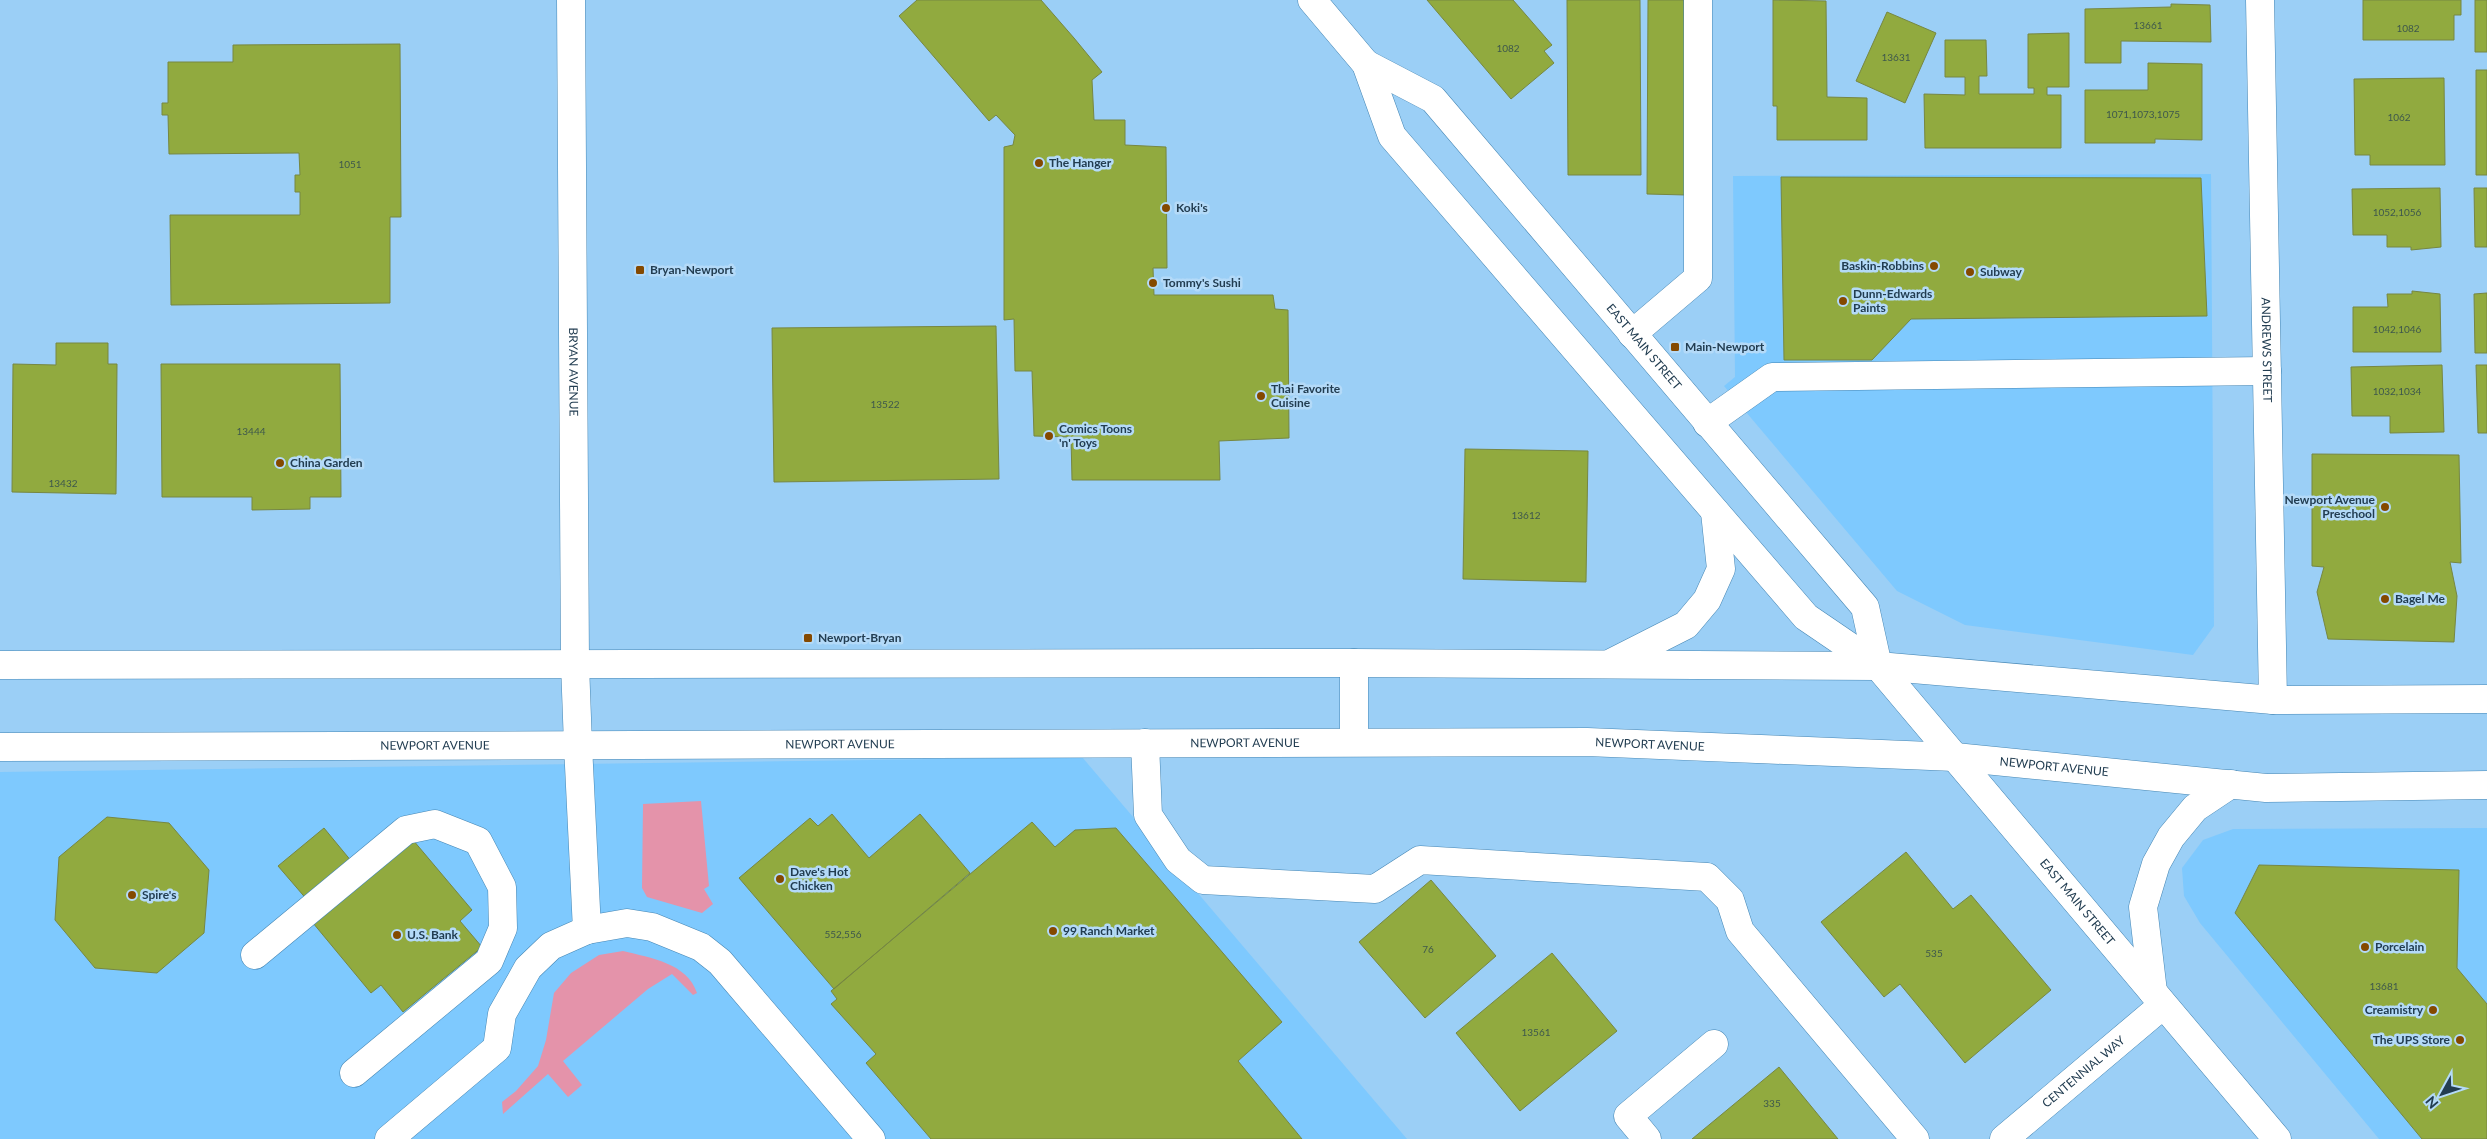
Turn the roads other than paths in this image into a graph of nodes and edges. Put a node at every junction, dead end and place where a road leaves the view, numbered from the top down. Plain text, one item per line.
1 (571, 0) edge
2 (1312, 0) edge
3 (1698, 0) edge
4 (2260, 0) edge
5 (1366, 64) junction
6 (1632, 334) junction
7 (2267, 371) junction
8 (1707, 423) junction
9 (1715, 512) junction
10 (1354, 663) junction
11 (575, 664) junction
12 (0, 665) edge
13 (1608, 665) junction
14 (1878, 666) junction
15 (2487, 699) edge
16 (2273, 700) junction
17 (1354, 742) junction
18 (1144, 743) junction
19 (578, 745) junction
20 (0, 747) edge
21 (1955, 757) junction
22 (2231, 784) junction
23 (2487, 785) edge
24 (587, 930) junction
25 (255, 955) dead end
26 (2158, 998) junction
27 (1714, 1044) dead end
28 (354, 1073) dead end
29 (389, 1139) edge
30 (871, 1139) edge
31 (1647, 1139) edge
32 (1915, 1139) edge
33 (2004, 1139) edge
34 (2277, 1139) edge

1 - 11 main road, BRYAN AVENUE
2 - 5 main road, EAST MAIN STREET
3 - 6 main road
4 - 7 main road, ANDREWS STREET
5 - 6 main road, EAST MAIN STREET
5 - 9 main road, EAST MAIN STREET
6 - 8 main road, EAST MAIN STREET
7 - 8 main road
7 - 16 main road, ANDREWS STREET
8 - 14 main road, EAST MAIN STREET
9 - 13 main road
9 - 14 main road, EAST MAIN STREET
10 - 11 main road
10 - 13 main road
10 - 17 main road
11 - 12 main road
11 - 19 main road, BRYAN AVENUE
13 - 14 main road
14 - 16 main road
14 - 21 main road, EAST MAIN STREET
15 - 16 main road
17 - 18 main road, NEWPORT AVENUE
17 - 21 main road, NEWPORT AVENUE
18 - 19 main road, NEWPORT AVENUE
18 - 32 main road
19 - 20 main road, NEWPORT AVENUE
19 - 24 main road, BRYAN AVENUE
21 - 22 main road, NEWPORT AVENUE
21 - 26 main road, EAST MAIN STREET
22 - 23 main road, NEWPORT AVENUE
22 - 26 main road
24 - 29 main road
24 - 30 main road
25 - 28 main road
26 - 33 main road, CENTENNIAL WAY
26 - 34 main road, EAST MAIN STREET
27 - 31 main road

